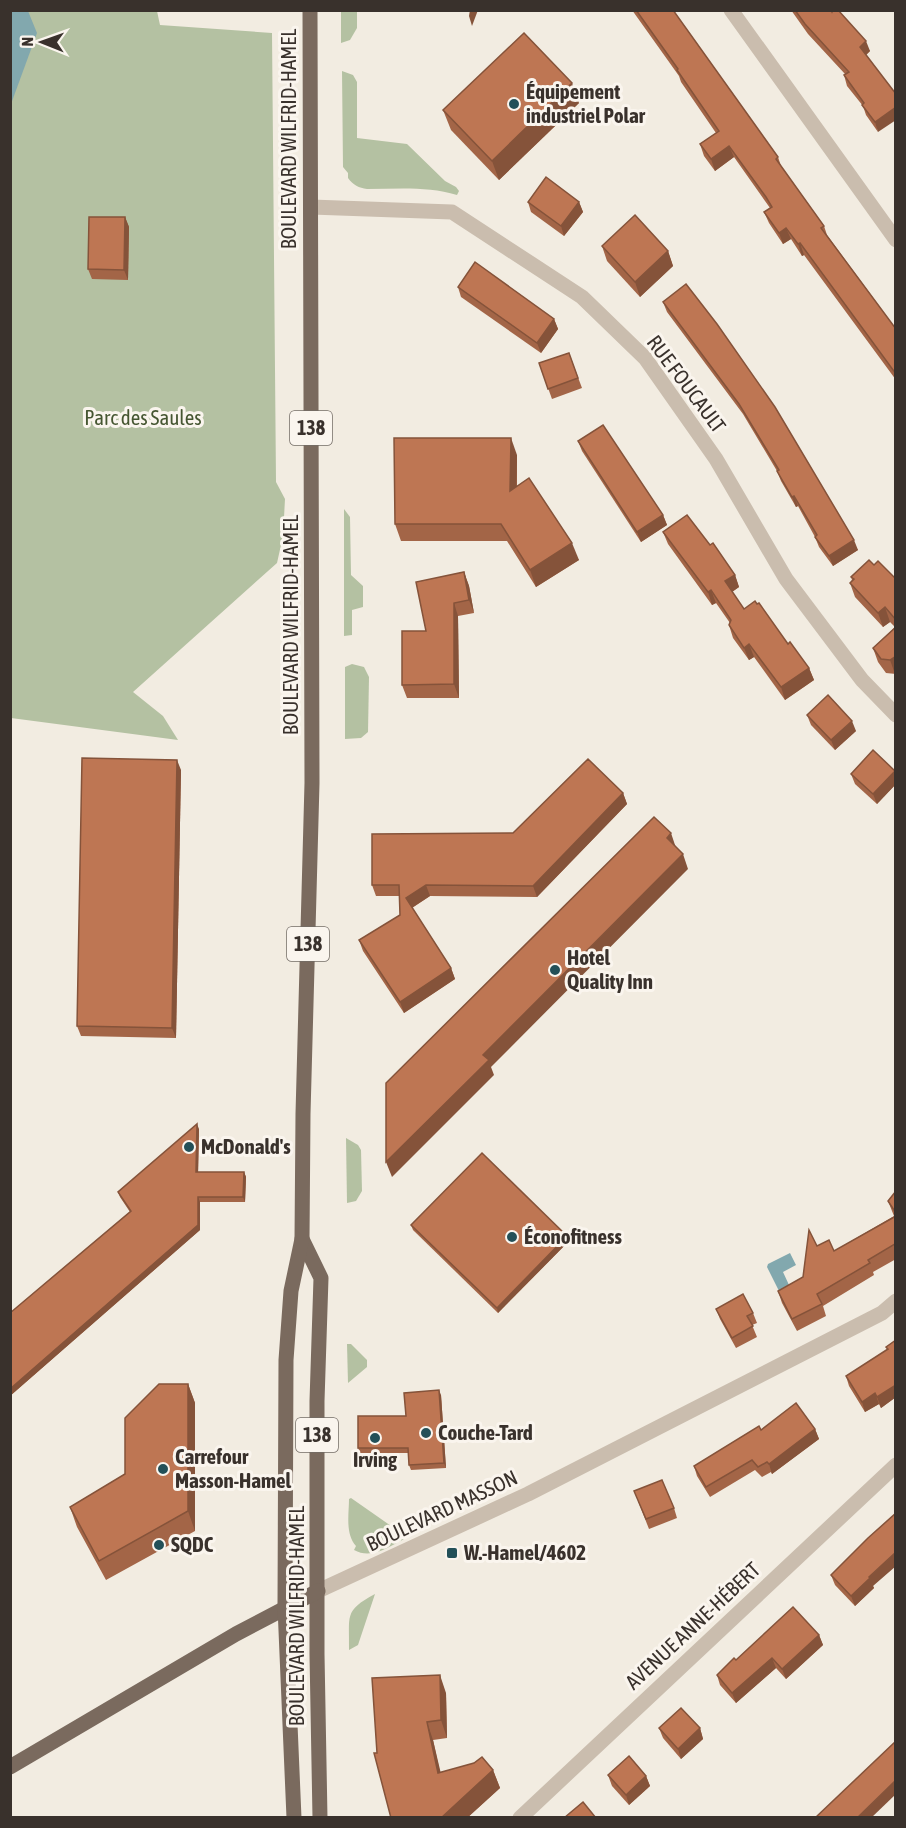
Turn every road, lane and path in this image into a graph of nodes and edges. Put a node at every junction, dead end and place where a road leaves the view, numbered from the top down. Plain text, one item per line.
1 (310, 10) edge
2 (731, 10) edge
3 (311, 207) junction
4 (896, 240) edge
5 (896, 716) edge
6 (302, 1239) junction
7 (896, 1301) edge
8 (896, 1465) edge
9 (318, 1592) junction
10 (285, 1607) junction
11 (10, 1767) edge
12 (294, 1818) edge
13 (320, 1818) edge
14 (520, 1818) edge

1 - 3 main road, BOULEVARD WILFRID-HAMEL / 138
2 - 4 street
3 - 5 street, RUE FOUCAULT
3 - 6 main road, BOULEVARD WILFRID-HAMEL / 138
6 - 9 main road, BOULEVARD WILFRID-HAMEL / 138
6 - 10 main road, BOULEVARD WILFRID-HAMEL / 138
7 - 9 street, BOULEVARD MASSON
8 - 14 street, AVENUE ANNE-HÉBERT
9 - 10 main road, BOULEVARD MASSON
9 - 13 main road, BOULEVARD WILFRID-HAMEL / 138
10 - 11 main road, BOULEVARD MASSON
10 - 12 main road, BOULEVARD WILFRID-HAMEL / 138

